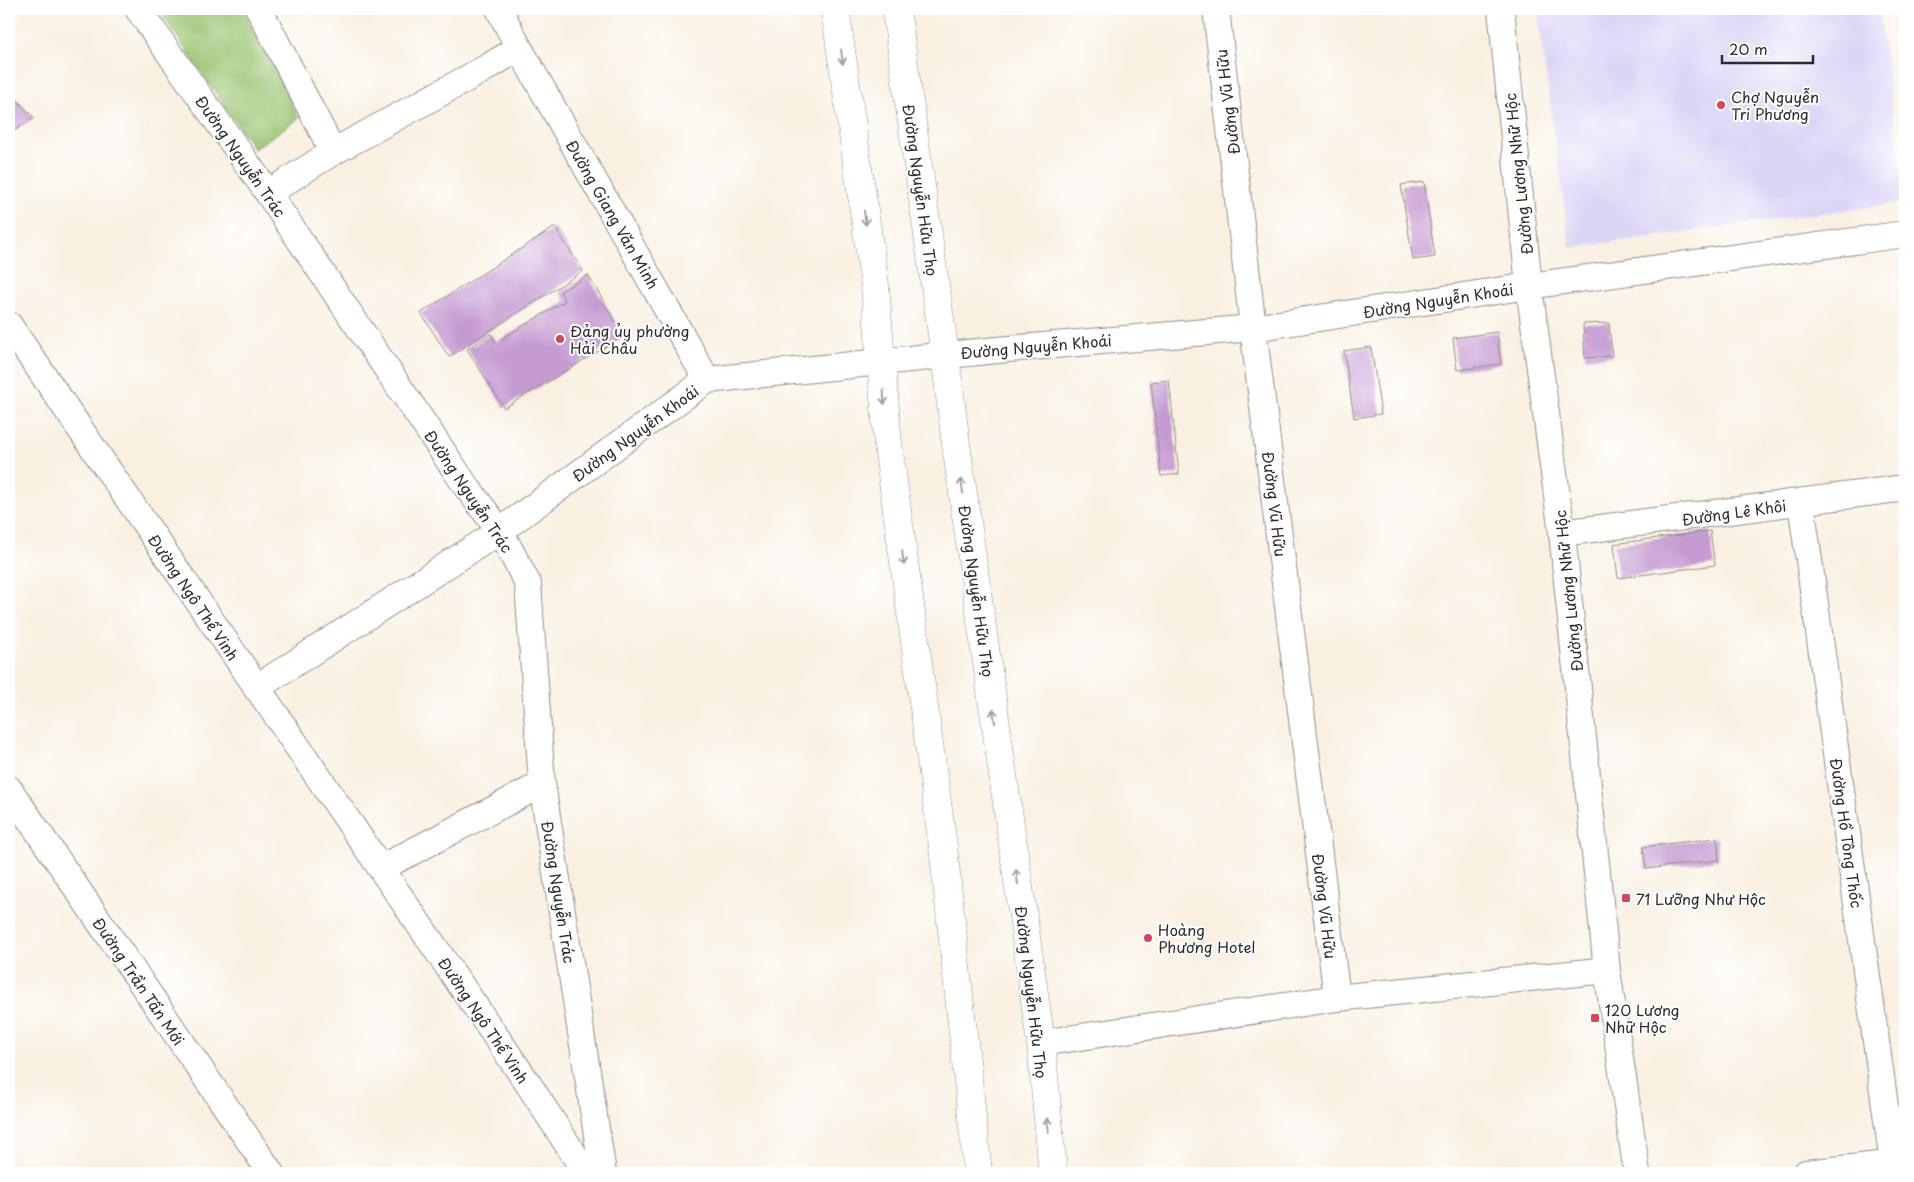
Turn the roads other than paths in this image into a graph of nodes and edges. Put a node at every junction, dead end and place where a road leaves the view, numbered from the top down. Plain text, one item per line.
1 (138, 9) edge
2 (258, 9) edge
3 (499, 9) edge
4 (835, 9) edge
5 (896, 9) edge
6 (1216, 9) edge
7 (1501, 9) edge
8 (519, 48) junction
9 (333, 152) junction
10 (268, 193) junction
11 (1905, 234) edge
12 (1529, 286) junction
13 (9, 324) edge
14 (1252, 328) junction
15 (945, 355) junction
16 (881, 363) junction
17 (707, 380) junction
18 (1905, 488) edge
19 (1801, 502) junction
20 (500, 531) junction
21 (1562, 534) junction
22 (256, 688) junction
23 (542, 784) junction
24 (9, 789) edge
25 (381, 868) junction
26 (1607, 970) junction
27 (1337, 998) junction
28 (1041, 1042) junction
29 (1899, 1163) edge
30 (271, 1173) edge
31 (586, 1173) edge
32 (603, 1173) edge
33 (978, 1173) edge
34 (1053, 1173) edge
35 (1637, 1173) edge
36 (1806, 1173) edge

1 - 10 street, Đường Nguyễn Trác
2 - 9 street
3 - 8 street, Đường Giang Văn Minh
4 -> 16 main road
5 - 15 main road, Đường Nguyễn Hữu Thọ
6 - 14 street, Đường Vũ Hữu
7 - 12 street, Đường Lương Nhữ Hộc
8 - 9 street
8 - 17 street, Đường Giang Văn Minh
9 - 10 street
10 - 20 street, Đường Nguyễn Trác
11 - 12 street, Đường Nguyễn Khoái
12 - 14 street, Đường Nguyễn Khoái
12 - 21 street, Đường Lương Nhữ Hộc
13 - 22 street, Đường Ngô Thế Vinh
14 - 15 street, Đường Nguyễn Khoái
14 - 27 street, Đường Vũ Hữu
15 - 16 street, Đường Nguyễn Khoái
28 -> 15 main road, Đường Nguyễn Hữu Thọ
16 - 17 street, Đường Nguyễn Khoái
16 -> 33 main road
17 - 20 street, Đường Nguyễn Khoái
18 - 19 street, Đường Lê Khôi
19 - 21 street, Đường Lê Khôi
19 - 29 street, Đường Hồ Tông Thốc
20 - 22 street, Đường Nguyễn Khoái
20 - 23 street, Đường Nguyễn Trác
21 - 26 street, Đường Lương Nhữ Hộc
22 - 25 street, Đường Ngô Thế Vinh
23 - 25 street
23 - 32 street, Đường Nguyễn Trác
24 - 30 street, Đường Trần Tấn Mới
25 - 31 street, Đường Ngô Thế Vinh
26 - 27 street
26 - 35 street, Đường Lương Nhữ Hộc
27 - 28 street
34 -> 28 main road, Đường Nguyễn Hữu Thọ
29 - 36 street

